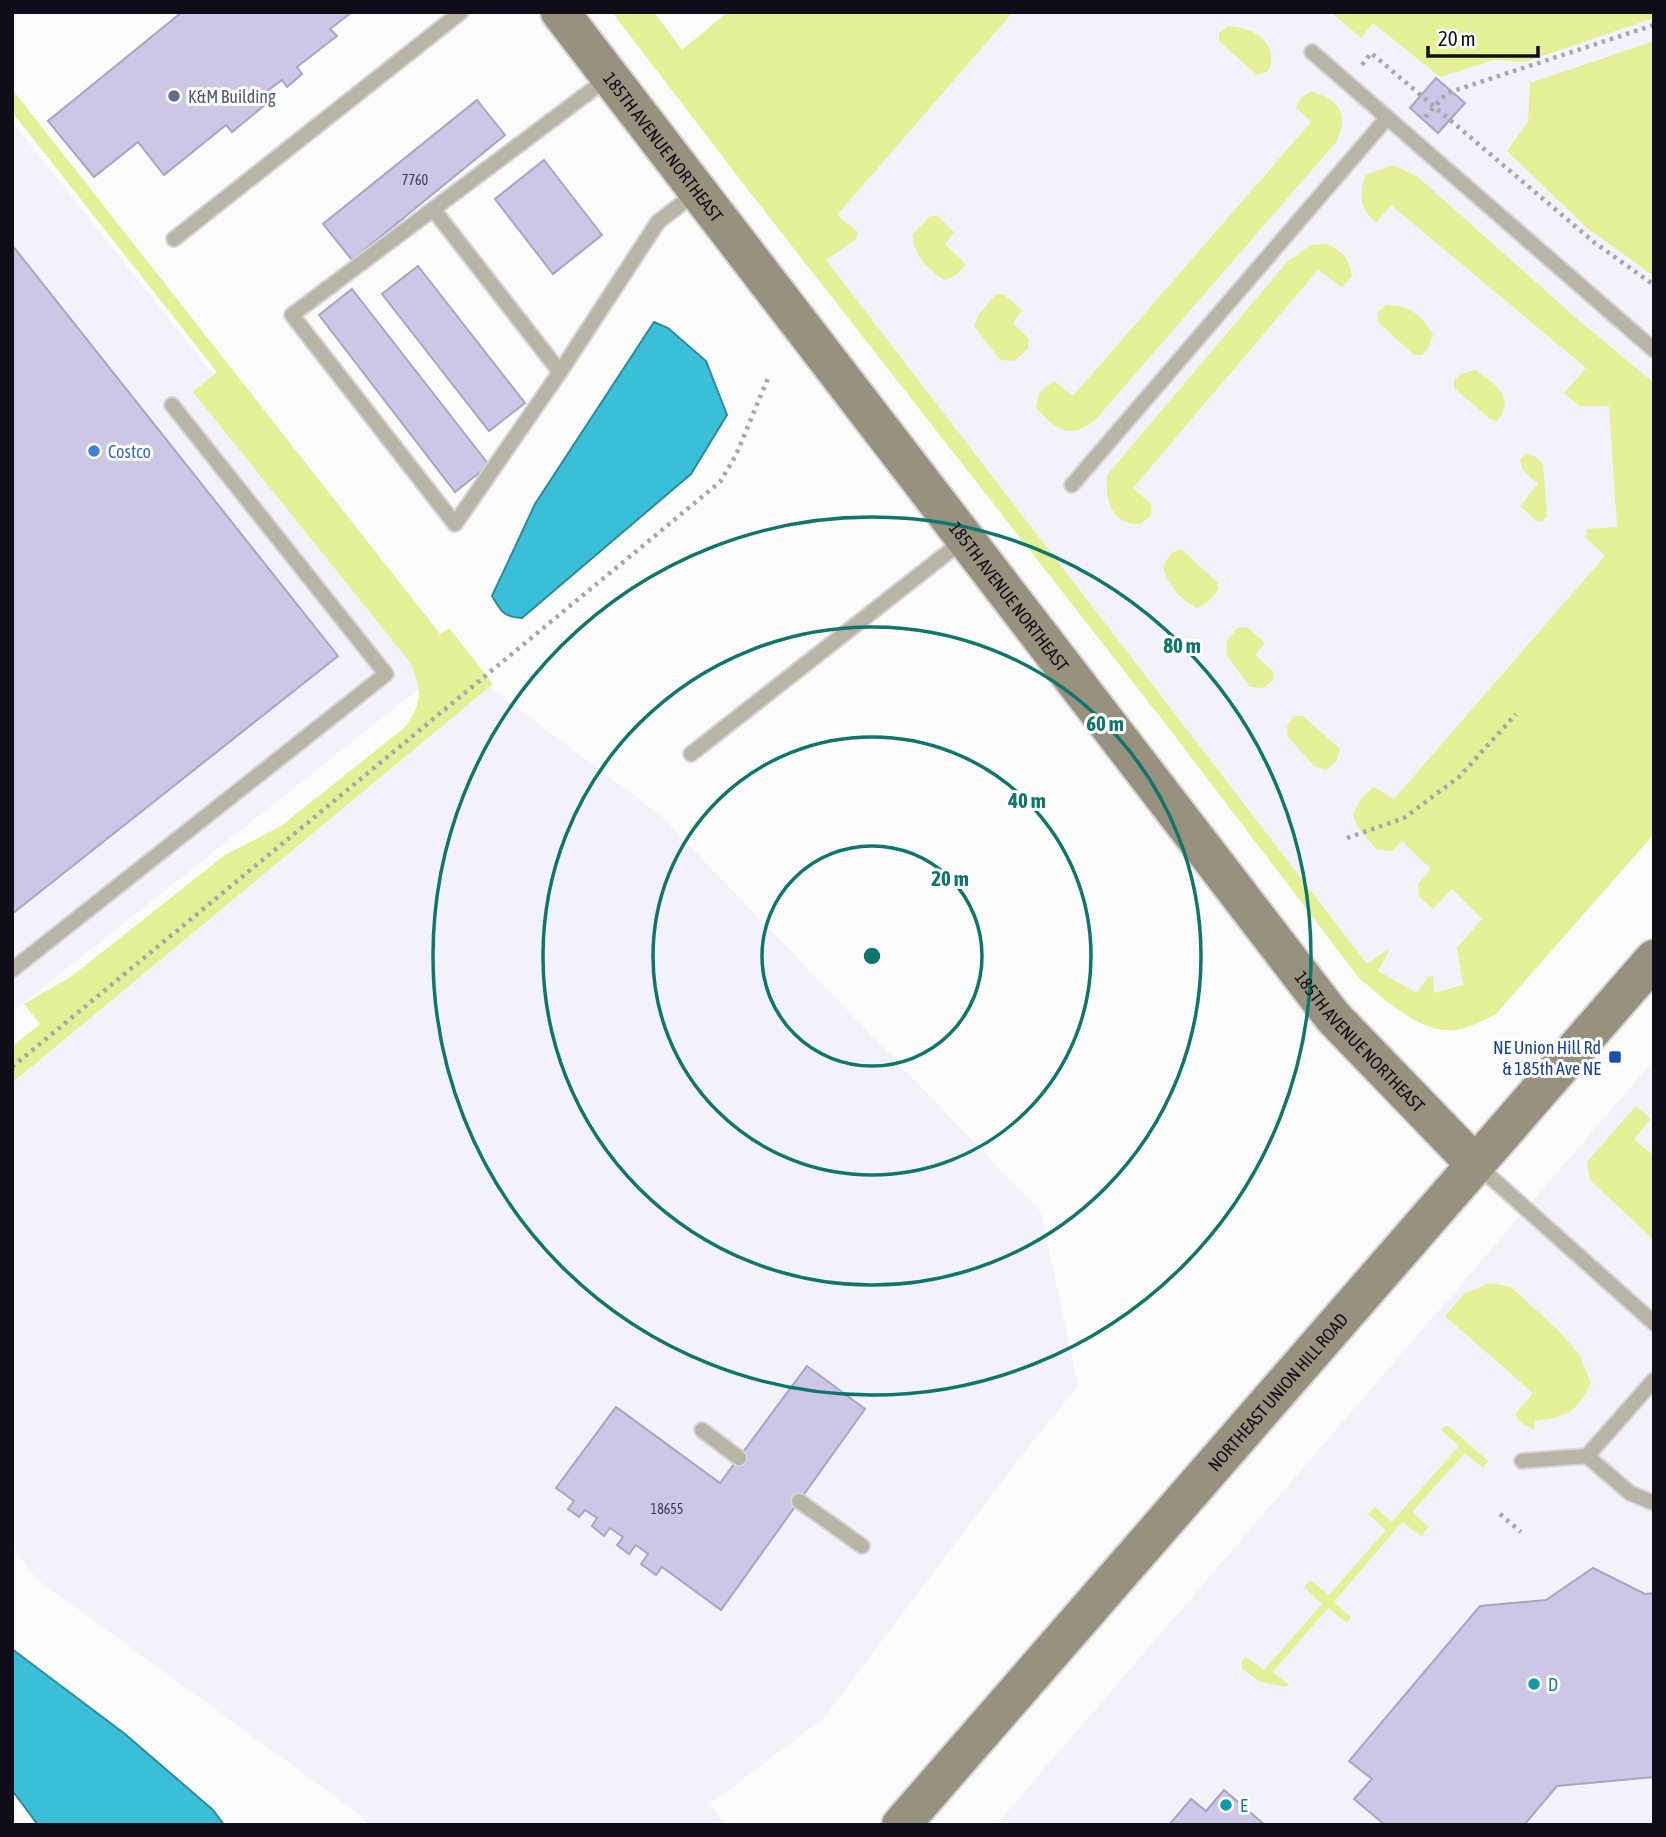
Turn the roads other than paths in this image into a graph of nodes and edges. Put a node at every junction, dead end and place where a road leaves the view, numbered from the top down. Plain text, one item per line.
1 (461, 12) edge
2 (560, 12) edge
3 (1312, 52) dead end
4 (610, 76) junction
5 (1387, 118) junction
6 (699, 190) junction
7 (433, 209) junction
8 (174, 239) dead end
9 (1654, 350) edge
10 (561, 372) junction
11 (172, 405) dead end
12 (1072, 485) dead end
13 (966, 538) junction
14 (691, 754) dead end
15 (1654, 959) edge
16 (12, 970) edge
17 (1475, 1164) junction
18 (1654, 1322) edge
19 (1654, 1380) edge
20 (702, 1430) dead end
21 (1587, 1456) junction
22 (739, 1458) dead end
23 (1522, 1461) dead end
24 (799, 1501) dead end
25 (1654, 1503) edge
26 (862, 1546) dead end
27 (901, 1825) edge

1 - 8 lane
2 - 4 street, 185TH AVENUE NORTHEAST
3 - 5 lane
4 - 6 street, 185TH AVENUE NORTHEAST
4 - 7 lane
5 - 9 lane
5 - 12 lane
6 - 10 lane
6 - 13 street, 185TH AVENUE NORTHEAST
7 - 10 lane
7 - 10 lane
11 - 16 lane
13 - 14 lane
13 - 17 street, 185TH AVENUE NORTHEAST
15 - 17 street, NORTHEAST UNION HILL ROAD
17 - 18 lane
17 - 27 street, NORTHEAST UNION HILL ROAD
19 - 21 lane
20 - 22 lane
21 - 23 lane
21 - 25 lane
24 - 26 lane

